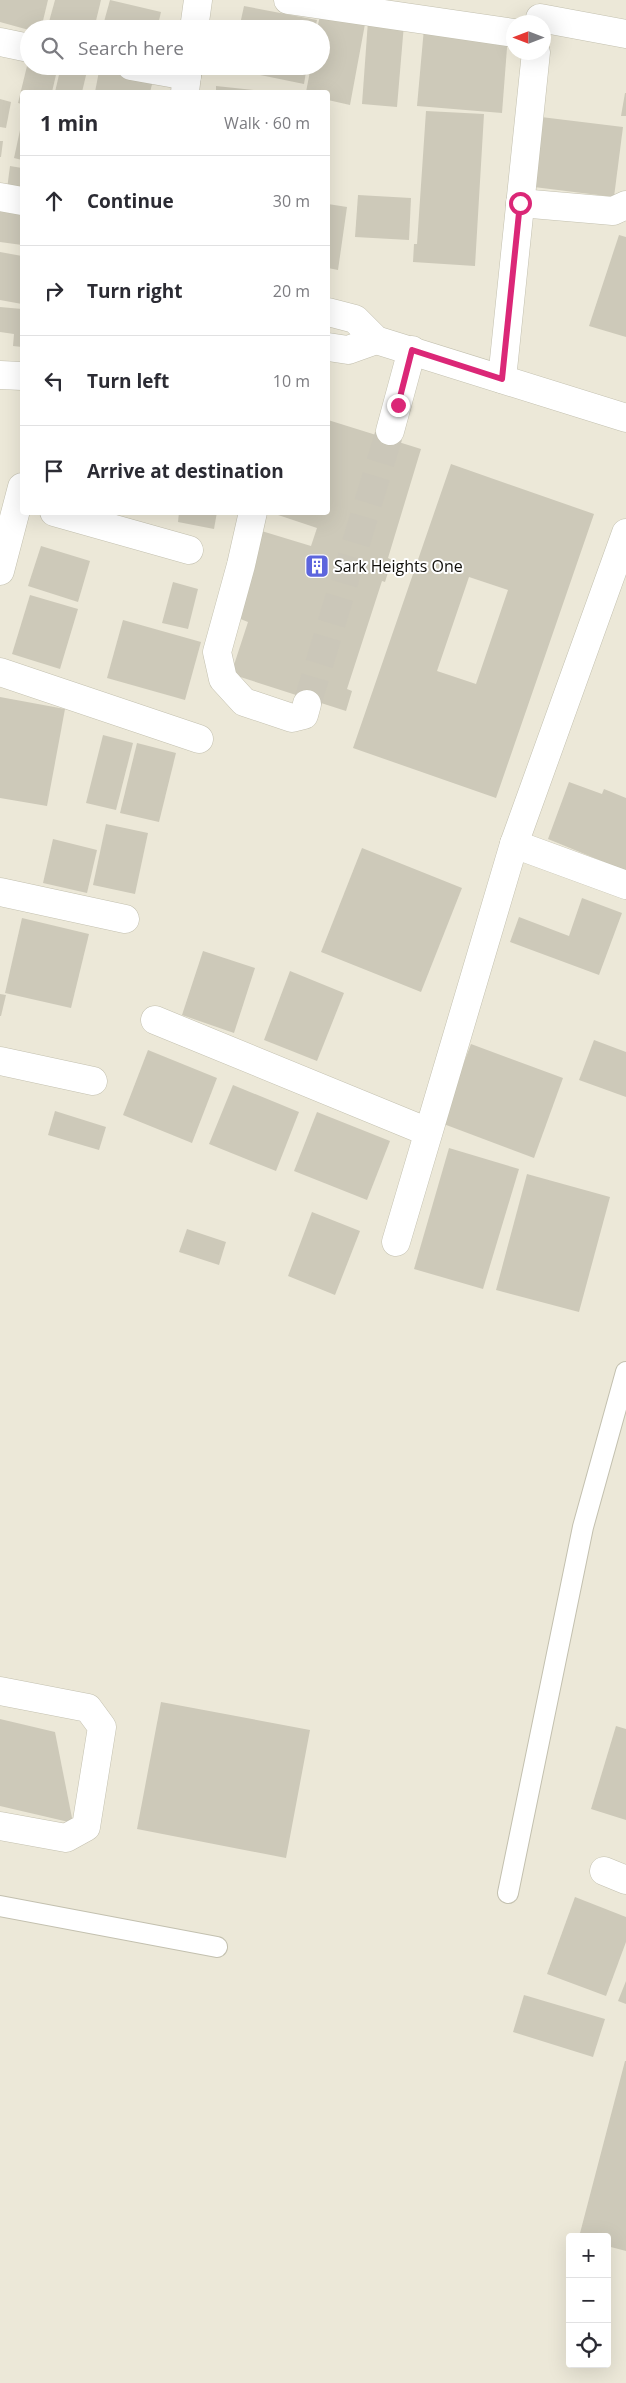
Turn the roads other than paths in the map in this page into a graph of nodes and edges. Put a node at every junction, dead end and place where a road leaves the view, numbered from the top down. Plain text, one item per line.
1 (198, 0) edge
2 (288, 0) edge
3 (540, 14) edge
4 (195, 20) edge
5 (506, 32) edge
6 (626, 34) edge
7 (0, 42) edge
8 (20, 46) edge
9 (535, 60) edge
10 (173, 75) edge
11 (187, 78) edge
12 (0, 197) edge
13 (20, 200) edge
14 (520, 203) junction
15 (626, 204) edge
16 (332, 313) edge
17 (330, 330) edge
18 (376, 340) junction
19 (330, 347) edge
20 (412, 350) junction
21 (0, 375) edge
22 (20, 376) edge
23 (502, 379) junction
24 (626, 418) edge
25 (390, 431) tunnel mouth
26 (20, 501) edge
27 (65, 515) edge
28 (252, 515) edge
29 (626, 533) edge
30 (189, 550) dead end
31 (0, 571) edge
32 (0, 672) edge
33 (307, 704) tunnel mouth
34 (199, 739) dead end
35 (514, 844) junction
36 (626, 885) edge
37 (0, 892) edge
38 (125, 919) dead end
39 (155, 1020) dead end
40 (0, 1061) edge
41 (93, 1081) dead end
42 (428, 1132) junction
43 (396, 1242) dead end
44 (626, 1372) edge
45 (0, 1691) edge
46 (0, 1826) edge
47 (508, 1893) dead end
48 (0, 1906) edge
49 (217, 1947) dead end

1 - 4 street
2 - 5 street
3 - 6 street
7 - 8 street
9 - 14 street
10 - 11 street
12 - 13 street
14 - 15 street
14 - 23 street
16 - 17 street
16 - 18 street
18 - 19 street
18 - 20 street
20 - 23 street
20 - 25 street
21 - 22 street
23 - 24 street
26 - 31 street
27 - 30 street
28 - 33 street
29 - 35 street
32 - 34 street
35 - 36 street
35 - 42 street
37 - 38 street
39 - 42 street
40 - 41 street
42 - 43 street
44 - 47 lane
45 - 46 street
48 - 49 lane

